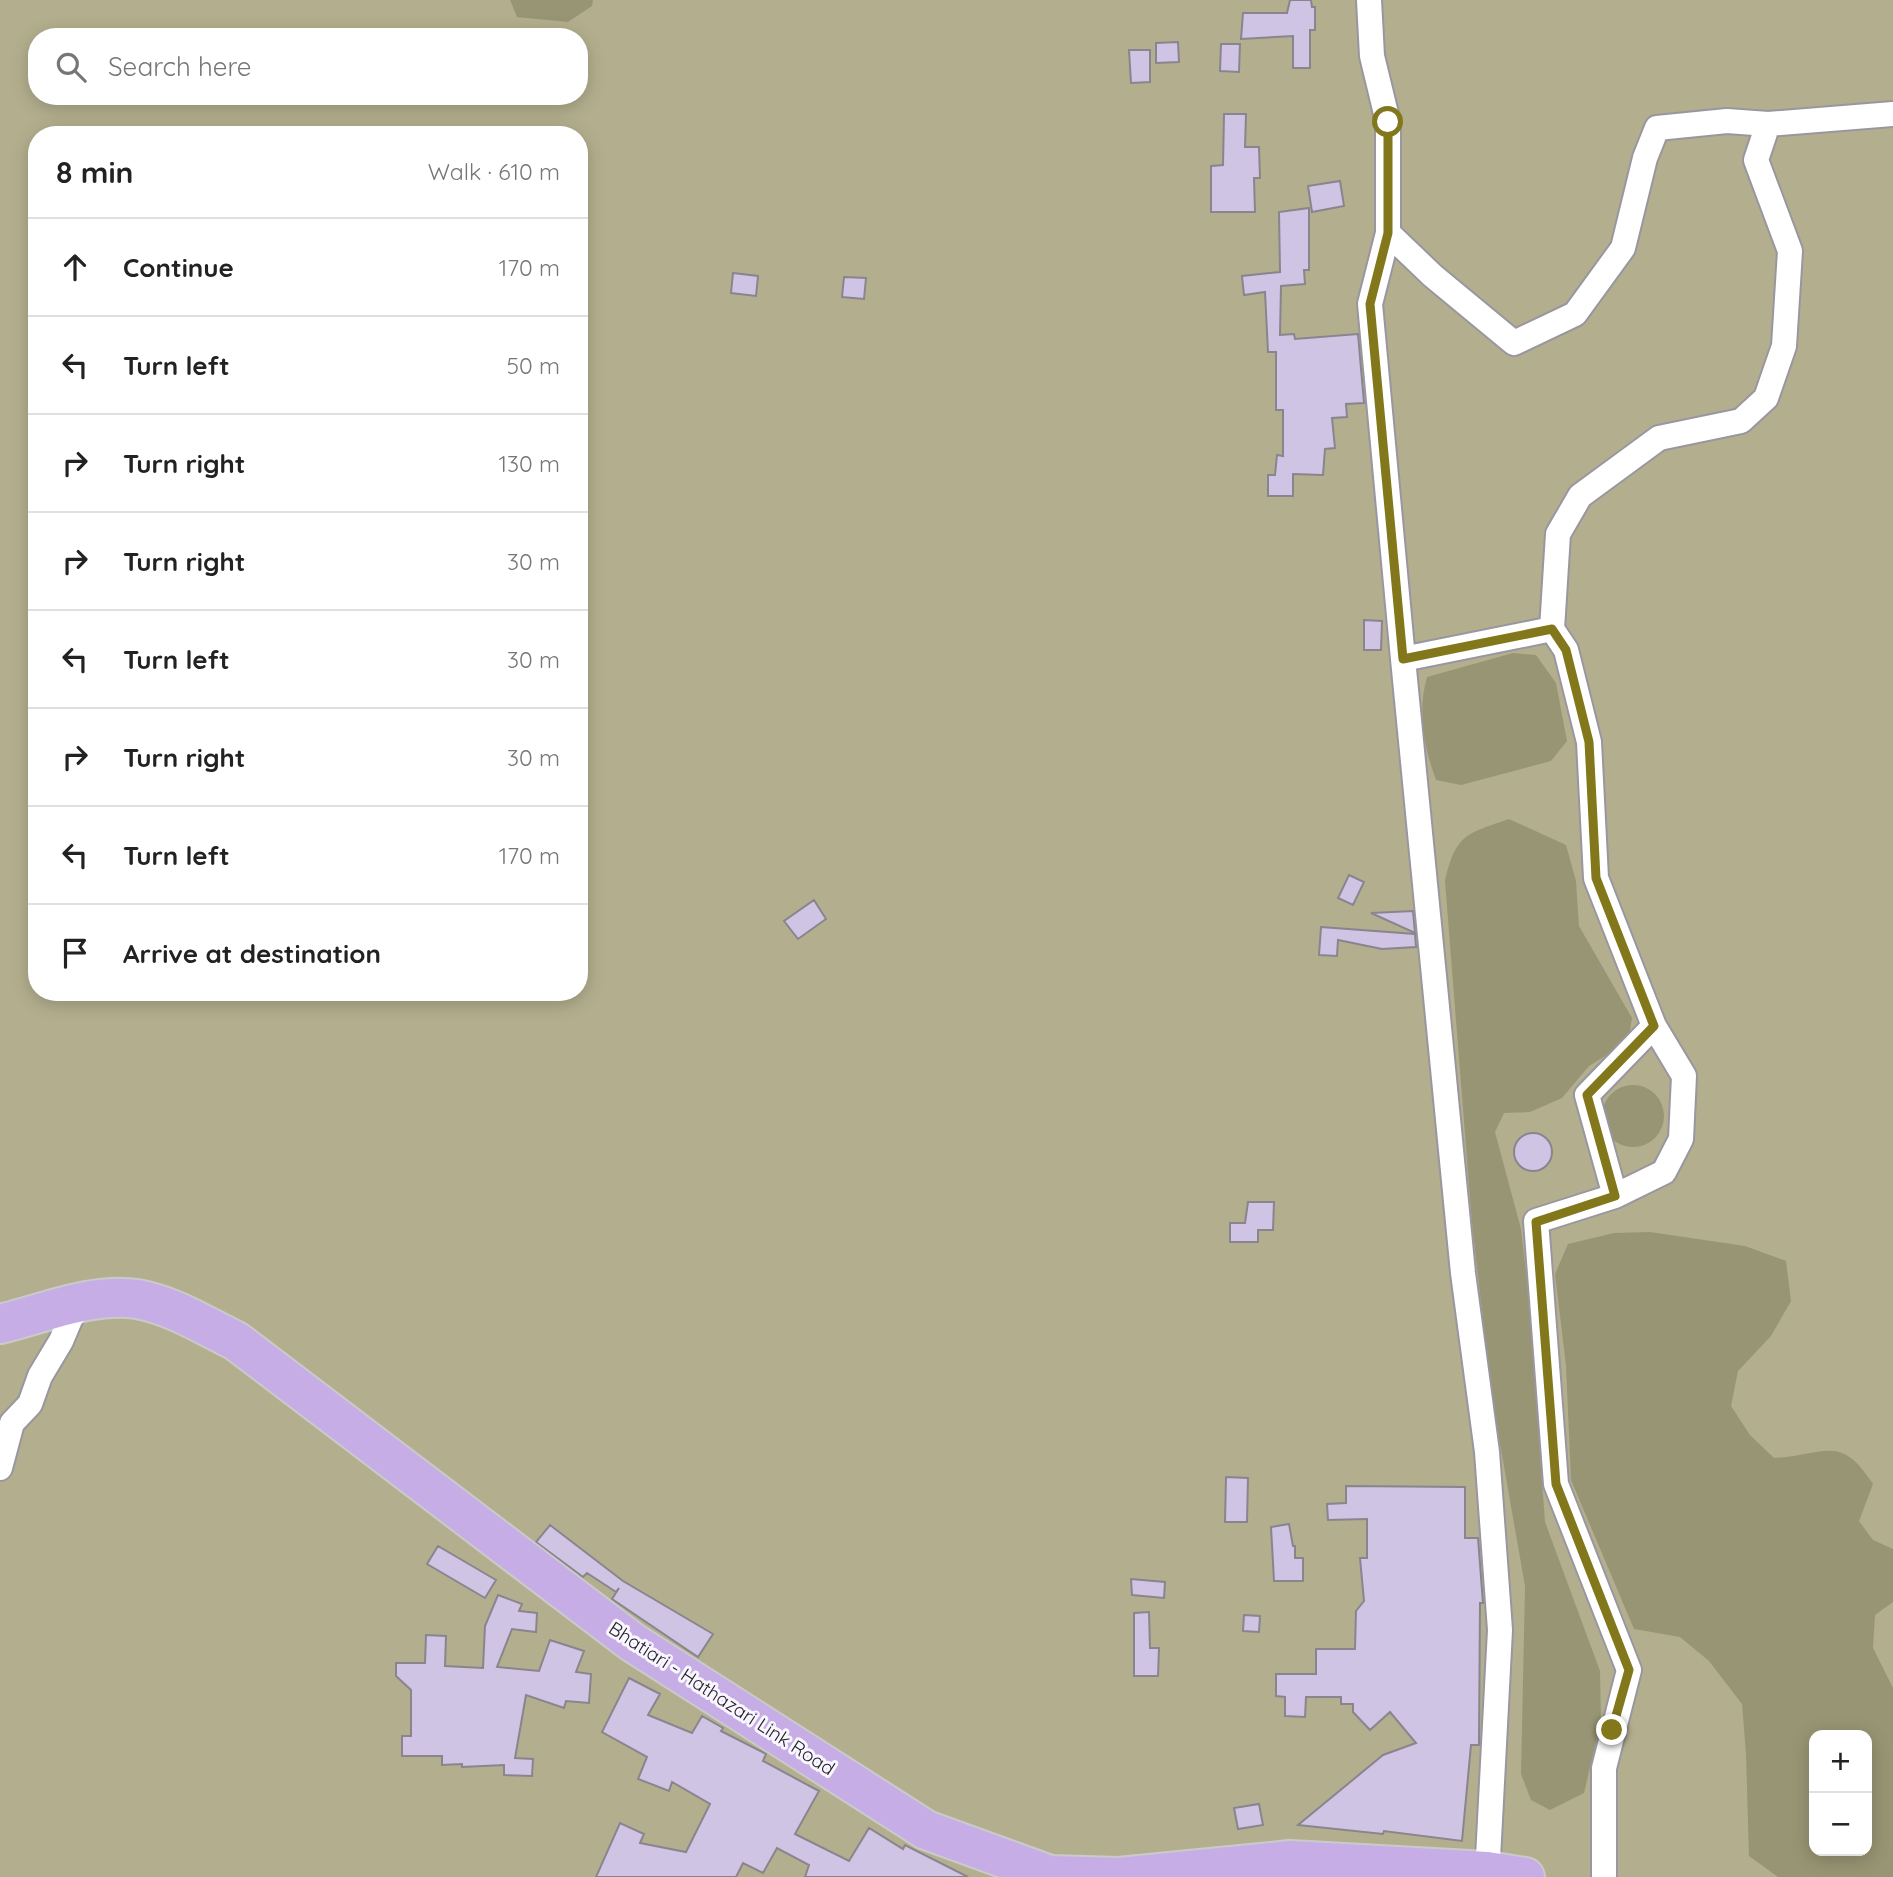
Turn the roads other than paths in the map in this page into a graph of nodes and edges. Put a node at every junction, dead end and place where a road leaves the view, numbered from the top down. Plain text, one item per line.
1 (1369, 0) edge
2 (1893, 114) edge
3 (1768, 124) junction
4 (1388, 233) junction
5 (1552, 629) junction
6 (1403, 659) junction
7 (1654, 1026) junction
8 (1615, 1196) junction
9 (93, 1301) junction
10 (0, 1324) edge
11 (0, 1468) edge
12 (1487, 1874) edge
13 (1525, 1877) edge
14 (1604, 1877) edge

1 - 4 street
2 - 3 street
3 - 4 street
3 - 5 street
4 - 6 street
5 - 6 street
5 - 7 street
6 - 12 street
7 - 8 street
7 - 8 street
8 - 14 street
9 - 10 main road, Bhatiari - Hathazari Link Road
9 - 11 street
9 - 12 main road, Bhatiari - Hathazari Link Road
12 - 13 main road, Bhatiari - Hathazari Link Road

